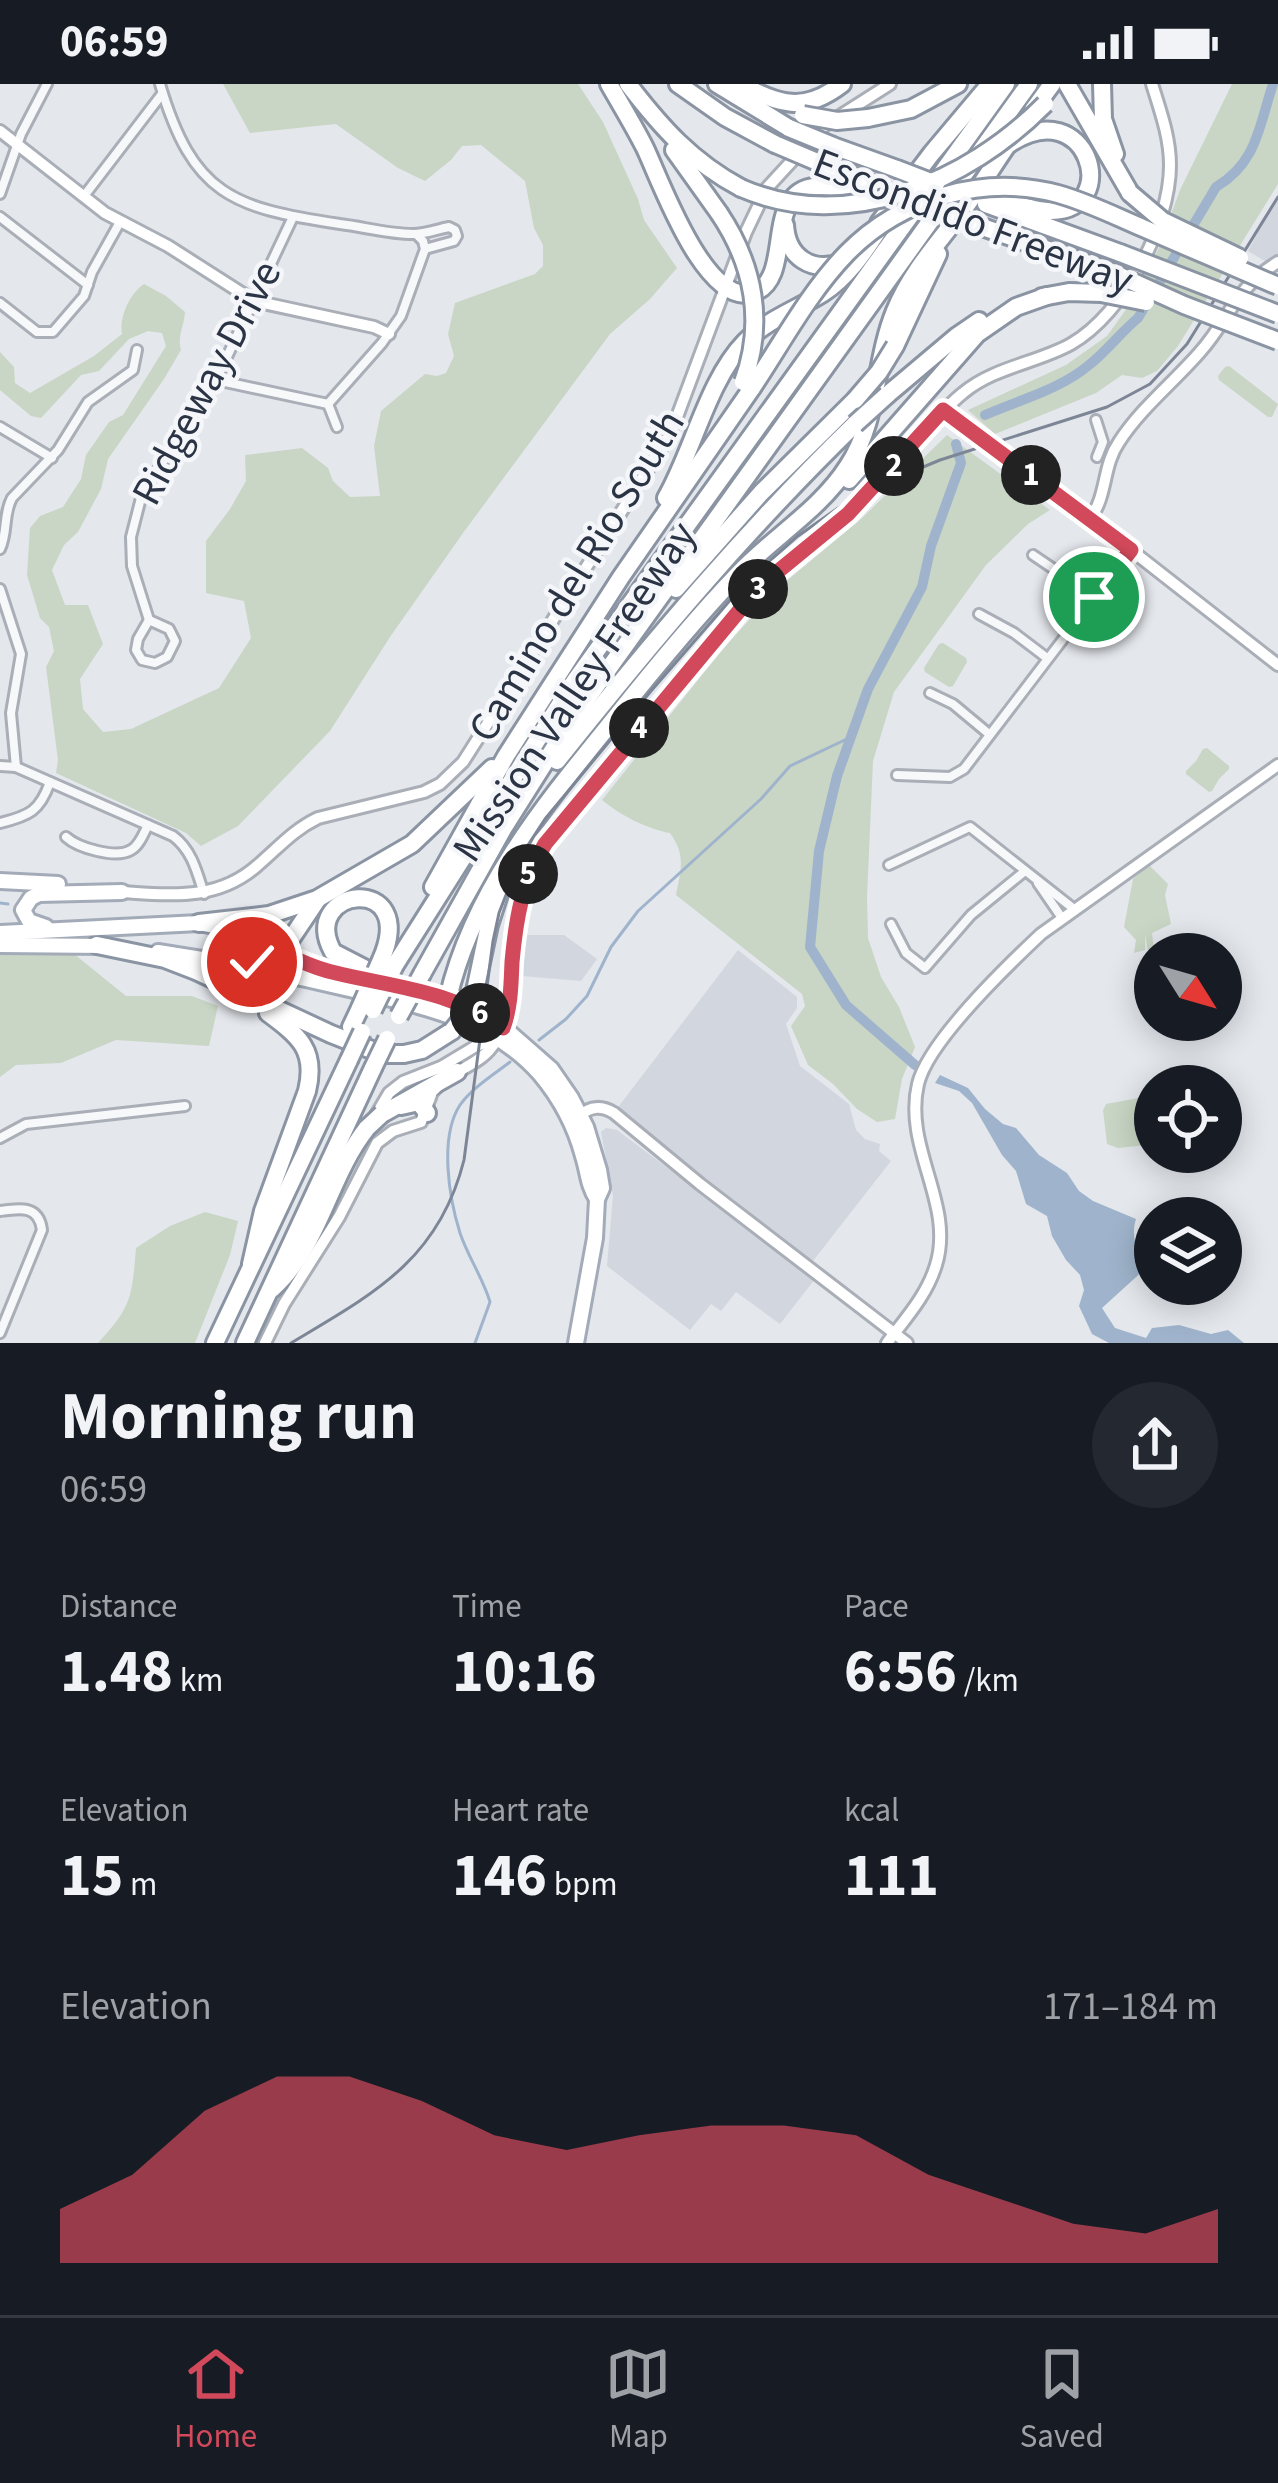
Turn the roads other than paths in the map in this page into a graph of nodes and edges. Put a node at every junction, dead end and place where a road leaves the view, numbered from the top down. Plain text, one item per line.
1 (47, 84) edge
2 (609, 84) edge
3 (628, 84) edge
4 (678, 84) edge
5 (717, 84) edge
6 (736, 84) edge
7 (842, 84) edge
8 (890, 84) edge
9 (958, 84) edge
10 (990, 84) edge
11 (1006, 84) edge
12 (1029, 84) edge
13 (1052, 84) edge
14 (1065, 84) edge
15 (1102, 84) edge
16 (1152, 84) edge
17 (161, 88) edge
18 (655, 118) junction
19 (796, 122) junction
20 (0, 131) edge
21 (19, 145) junction
22 (1008, 145) junction
23 (796, 154) junction
24 (1132, 190) junction
25 (0, 194) edge
26 (84, 196) junction
27 (882, 201) junction
28 (976, 206) junction
29 (785, 212) junction
30 (293, 217) junction
31 (0, 218) edge
32 (120, 222) junction
33 (417, 235) junction
34 (424, 249) junction
35 (1278, 262) edge
36 (1181, 276) junction
37 (1278, 277) edge
38 (88, 285) junction
39 (726, 286) junction
40 (1278, 286) edge
41 (1047, 296) junction
42 (254, 301) junction
43 (1278, 302) edge
44 (0, 303) edge
45 (1184, 305) junction
46 (1278, 314) edge
47 (389, 334) junction
48 (1278, 340) edge
49 (137, 350) dead end
50 (216, 380) junction
51 (747, 385) junction
52 (328, 404) junction
53 (943, 410) junction
54 (1096, 420) dead end
55 (0, 427) edge
56 (337, 428) dead end
57 (1097, 457) dead end
58 (52, 458) junction
59 (4, 504) edge
60 (1090, 519) junction
61 (0, 549) edge
62 (1131, 550) junction
63 (1034, 555) dead end
64 (621, 578) junction
65 (729, 585) junction
66 (0, 589) edge
67 (1094, 597) junction
68 (979, 614) dead end
69 (149, 620) junction
70 (637, 627) junction
71 (1046, 658) junction
72 (1278, 664) edge
73 (930, 693) dead end
74 (989, 734) junction
75 (506, 756) junction
76 (1278, 765) edge
77 (0, 766) edge
78 (16, 767) junction
79 (897, 775) dead end
80 (50, 782) junction
81 (530, 785) junction
82 (0, 823) edge
83 (148, 825) junction
84 (66, 837) dead end
85 (520, 842) junction
86 (889, 865) dead end
87 (1029, 874) junction
88 (0, 881) edge
89 (122, 892) junction
90 (204, 894) junction
91 (317, 899) junction
92 (1074, 909) junction
93 (1062, 919) junction
94 (199, 922) junction
95 (891, 924) dead end
96 (56, 929) junction
97 (0, 933) edge
98 (258, 940) junction
99 (0, 945) edge
100 (98, 945) junction
101 (282, 952) junction
102 (388, 962) junction
103 (227, 963) junction
104 (292, 976) junction
105 (395, 985) junction
106 (238, 991) junction
107 (448, 998) junction
108 (500, 1033) junction
109 (457, 1072) junction
110 (185, 1106) dead end
111 (427, 1113) junction
112 (576, 1119) junction
113 (377, 1125) junction
114 (0, 1138) edge
115 (0, 1211) edge
116 (251, 1264) junction
117 (267, 1293) junction
118 (0, 1333) edge
119 (891, 1338) edge
120 (215, 1343) edge
121 (245, 1343) edge
122 (265, 1343) edge
123 (575, 1343) edge
124 (907, 1343) edge

1 - 21 street
2 - 39 highway
3 - 18 highway
4 - 23 highway, Escondido Freeway, bridge
5 - 19 highway, Escondido Freeway
6 - 7 highway
6 - 19 highway
8 - 23 street, Camino del Rio South
9 - 19 highway, bridge
10 - 27 highway
11 - 102 highway, Mission Valley Freeway
12 - 70 highway, Mission Valley Freeway
13 - 22 highway
14 - 18 highway, bridge
14 - 24 highway
15 - 24 highway
16 - 53 street
17 - 26 street
17 - 30 street
18 - 51 highway, bridge
19 - 28 highway, Escondido Freeway, bridge
20 - 21 street
21 - 25 street
21 - 26 street
22 - 28 highway
22 - 28 highway
23 - 27 highway, Escondido Freeway, bridge
23 - 39 street, Camino del Rio South
24 - 37 highway, bridge
26 - 32 street
27 - 28 highway, Escondido Freeway, bridge
27 - 29 highway
27 - 29 highway
27 - 64 highway
28 - 36 highway, Escondido Freeway, bridge
28 - 45 highway, Escondido Freeway, bridge
28 - 65 highway
28 - 70 highway, bridge
29 - 39 highway
30 - 33 street
30 - 42 street, Ridgeway Drive
31 - 38 street
32 - 38 street
32 - 42 street
33 - 34 street
33 - 34 street
34 - 47 street
35 - 60 street
36 - 43 highway, bridge
36 - 46 highway, Escondido Freeway, bridge
38 - 44 street
39 - 90 street, Camino del Rio South
40 - 51 highway, bridge
41 - 45 highway, bridge
41 - 65 highway
41 - 81 highway, bridge
42 - 47 street
42 - 50 street, Ridgeway Drive
45 - 48 highway, Escondido Freeway, bridge
47 - 52 street
49 - 58 street
50 - 52 street
50 - 69 street, Ridgeway Drive
51 - 64 highway
52 - 56 street
53 - 60 street
53 - 108 street
54 - 57 street
55 - 58 street
58 - 59 street
59 - 61 street
60 - 62 street
62 - 67 street
62 - 72 street
63 - 67 street
64 - 75 highway
65 - 85 highway
66 - 78 street
67 - 71 street
68 - 71 street
69 - 69 street, Ridgeway Drive
70 - 81 highway, Mission Valley Freeway
71 - 74 street
73 - 74 street
74 - 79 street
75 - 91 highway
75 - 102 highway
76 - 92 street
77 - 78 street
78 - 80 street
80 - 82 street
80 - 83 street
81 - 117 highway, Mission Valley Freeway, bridge
83 - 84 street
83 - 90 street
85 - 106 highway, bridge
85 - 107 highway
86 - 87 street
87 - 92 street
87 - 93 street
87 - 95 street
88 - 89 main road
89 - 90 street, Camino del Rio South
89 - 96 main road
91 - 94 highway
91 - 101 highway
92 - 93 street
93 - 119 street
94 - 96 main road
94 - 98 main road
96 - 97 main road
98 - 101 main road
98 - 103 main road
99 - 100 main road
100 - 103 main road
100 - 106 highway
101 - 104 highway
101 - 105 main road
102 - 105 highway
102 - 116 highway, Mission Valley Freeway, bridge
103 - 104 main road
104 - 108 main road
105 - 107 main road
106 - 116 highway
107 - 108 main road
108 - 109 street
108 - 112 main road
108 - 113 street
109 - 111 street
109 - 113 highway
110 - 114 street
111 - 113 street
111 - 113 highway
112 - 119 street
112 - 123 main road
113 - 117 highway
113 - 122 street
115 - 118 street
116 - 120 highway, Mission Valley Freeway
117 - 121 highway, Mission Valley Freeway
119 - 124 street

